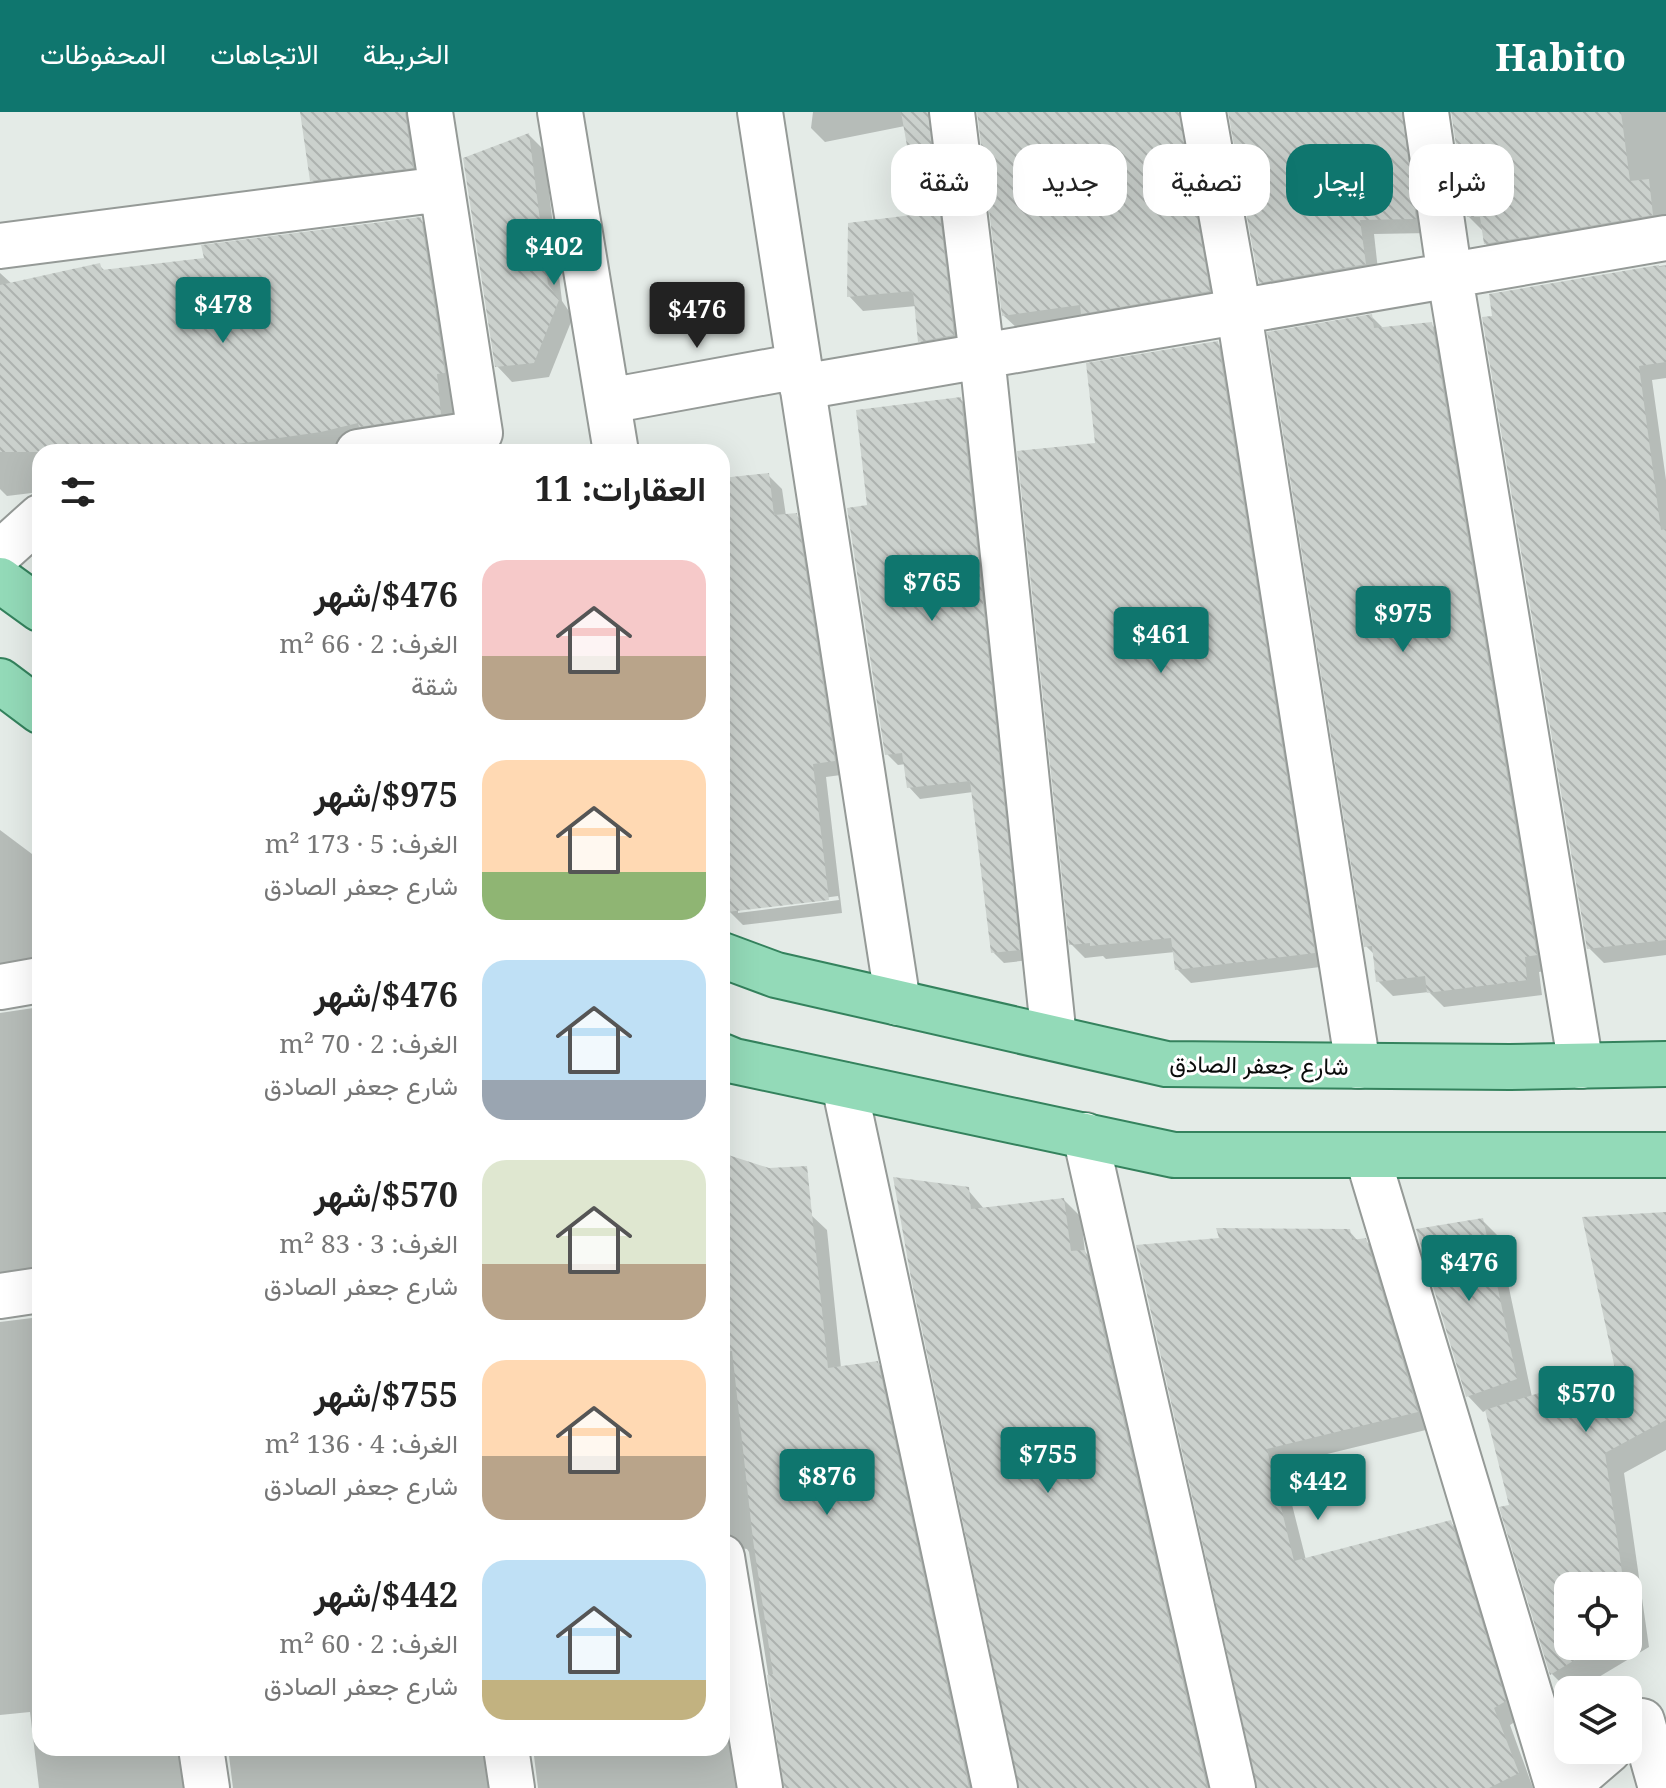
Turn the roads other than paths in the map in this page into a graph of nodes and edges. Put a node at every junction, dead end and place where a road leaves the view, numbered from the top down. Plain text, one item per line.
1 (430, 112) edge
2 (560, 112) edge
3 (760, 112) edge
4 (952, 112) edge
5 (1203, 112) edge
6 (1426, 112) edge
7 (442, 189) junction
8 (1666, 238) edge
9 (0, 246) edge
10 (1450, 277) junction
11 (1239, 313) junction
12 (982, 356) junction
13 (801, 376) junction
14 (608, 401) junction
15 (409, 444) edge
16 (615, 444) edge
17 (32, 524) edge
18 (0, 553) edge
19 (0, 580) edge
20 (32, 603) edge
21 (730, 958) edge
22 (32, 981) edge
23 (0, 987) edge
24 (898, 1003) junction
25 (1054, 1038) junction
26 (730, 1059) edge
27 (1666, 1064) edge
28 (1358, 1066) junction
29 (1581, 1066) junction
30 (844, 1085) junction
31 (1085, 1135) junction
32 (1367, 1155) junction
33 (1666, 1155) edge
34 (32, 1291) edge
35 (0, 1296) edge
36 (730, 1606) edge
37 (1645, 1718) edge
38 (202, 1756) edge
39 (507, 1756) edge
40 (1593, 1764) edge
41 (207, 1788) edge
42 (512, 1788) edge
43 (760, 1788) edge
44 (995, 1788) edge
45 (1233, 1788) edge
46 (1558, 1788) edge
47 (1565, 1788) edge
48 (1661, 1788) edge

1 - 7 street
2 - 14 street
3 - 13 street
4 - 12 street
5 - 11 street
6 - 10 street
7 - 9 street
7 - 15 street
8 - 10 street
10 - 11 street
10 - 29 street
11 - 12 street
11 - 28 street
12 - 13 street
12 - 25 street
13 - 14 street
13 - 24 street
14 - 16 street
17 - 18 street
19 - 20 main road
21 - 24 main road, شارع جعفر الصادق
22 - 23 street
24 - 25 main road, شارع جعفر الصادق
25 - 28 main road, شارع جعفر الصادق
26 - 30 main road
27 - 29 main road, شارع جعفر الصادق
28 - 29 main road, شارع جعفر الصادق
30 - 31 main road
30 - 44 street
31 - 32 main road
31 - 45 street
32 - 33 main road
32 - 46 street
34 - 35 street
36 - 43 street
37 - 48 street
38 - 41 street
39 - 42 street
40 - 47 street

